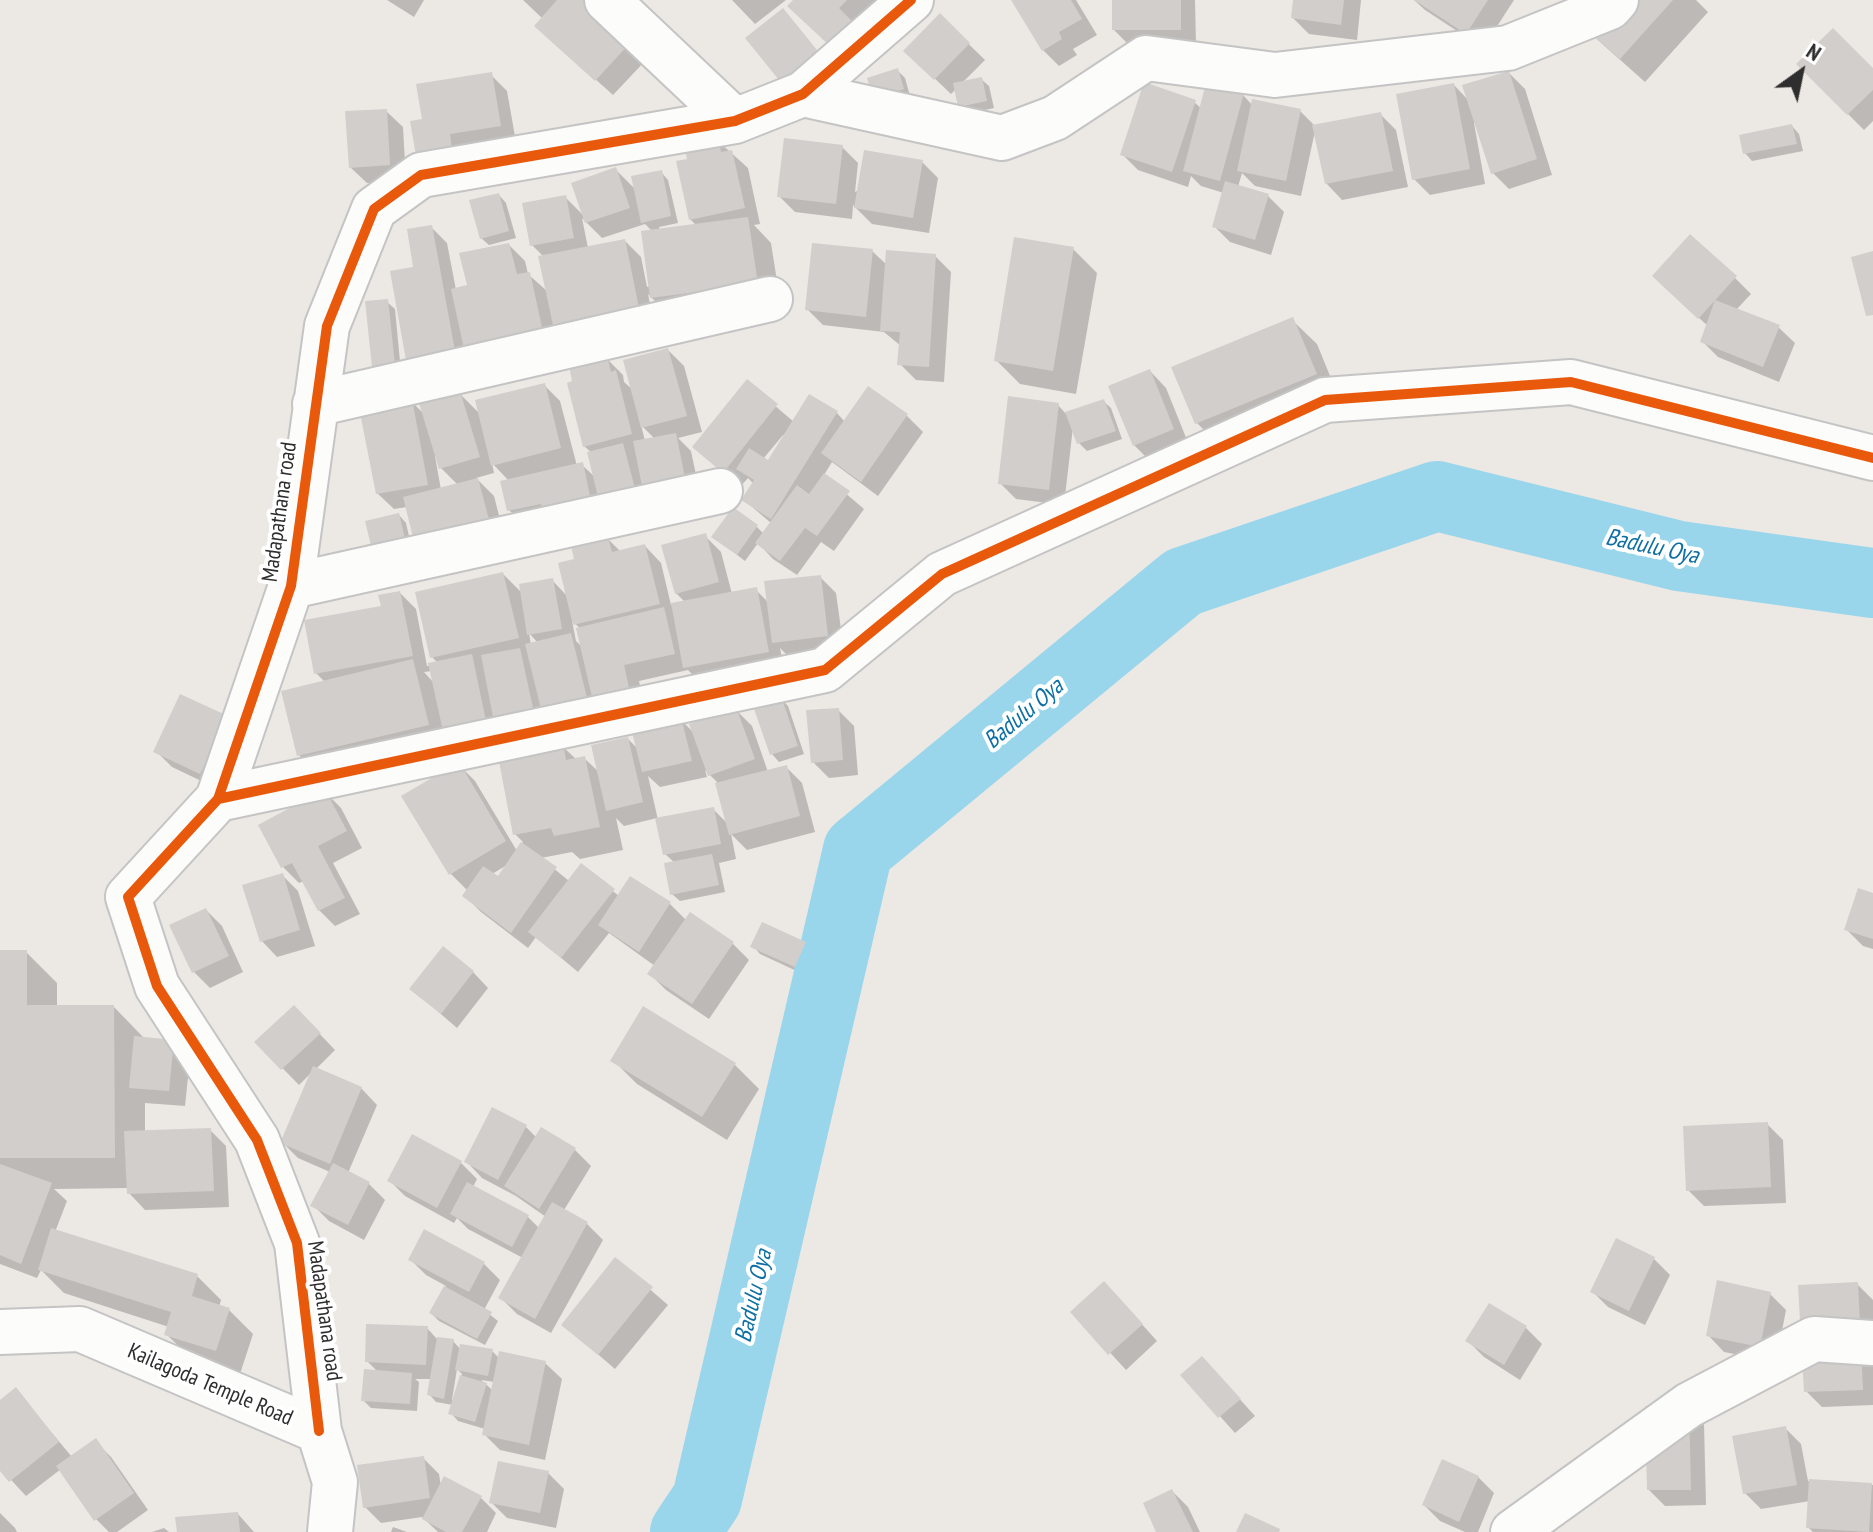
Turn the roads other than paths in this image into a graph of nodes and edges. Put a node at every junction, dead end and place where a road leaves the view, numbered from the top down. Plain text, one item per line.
1 (607, 0) edge
2 (911, 0) edge
3 (1616, 0) edge
4 (803, 94) junction
5 (735, 121) junction
6 (770, 299) dead end
7 (315, 404) junction
8 (1873, 458) edge
9 (720, 491) dead end
10 (291, 586) junction
11 (218, 799) junction
12 (0, 1332) edge
13 (1873, 1343) edge
14 (319, 1431) junction
15 (330, 1532) edge
16 (1513, 1532) edge

1 - 5 street
2 - 4 street, Madapathana road
3 - 4 street
4 - 5 street, Madapathana road
5 - 7 street, Madapathana road
6 - 7 street
7 - 10 street, Madapathana road
8 - 11 street
9 - 10 street
10 - 11 street, Madapathana road
11 - 14 street, Madapathana road
12 - 14 street, Kailagoda Temple Road
13 - 16 street
14 - 15 street, Kailagoda Temple Road

